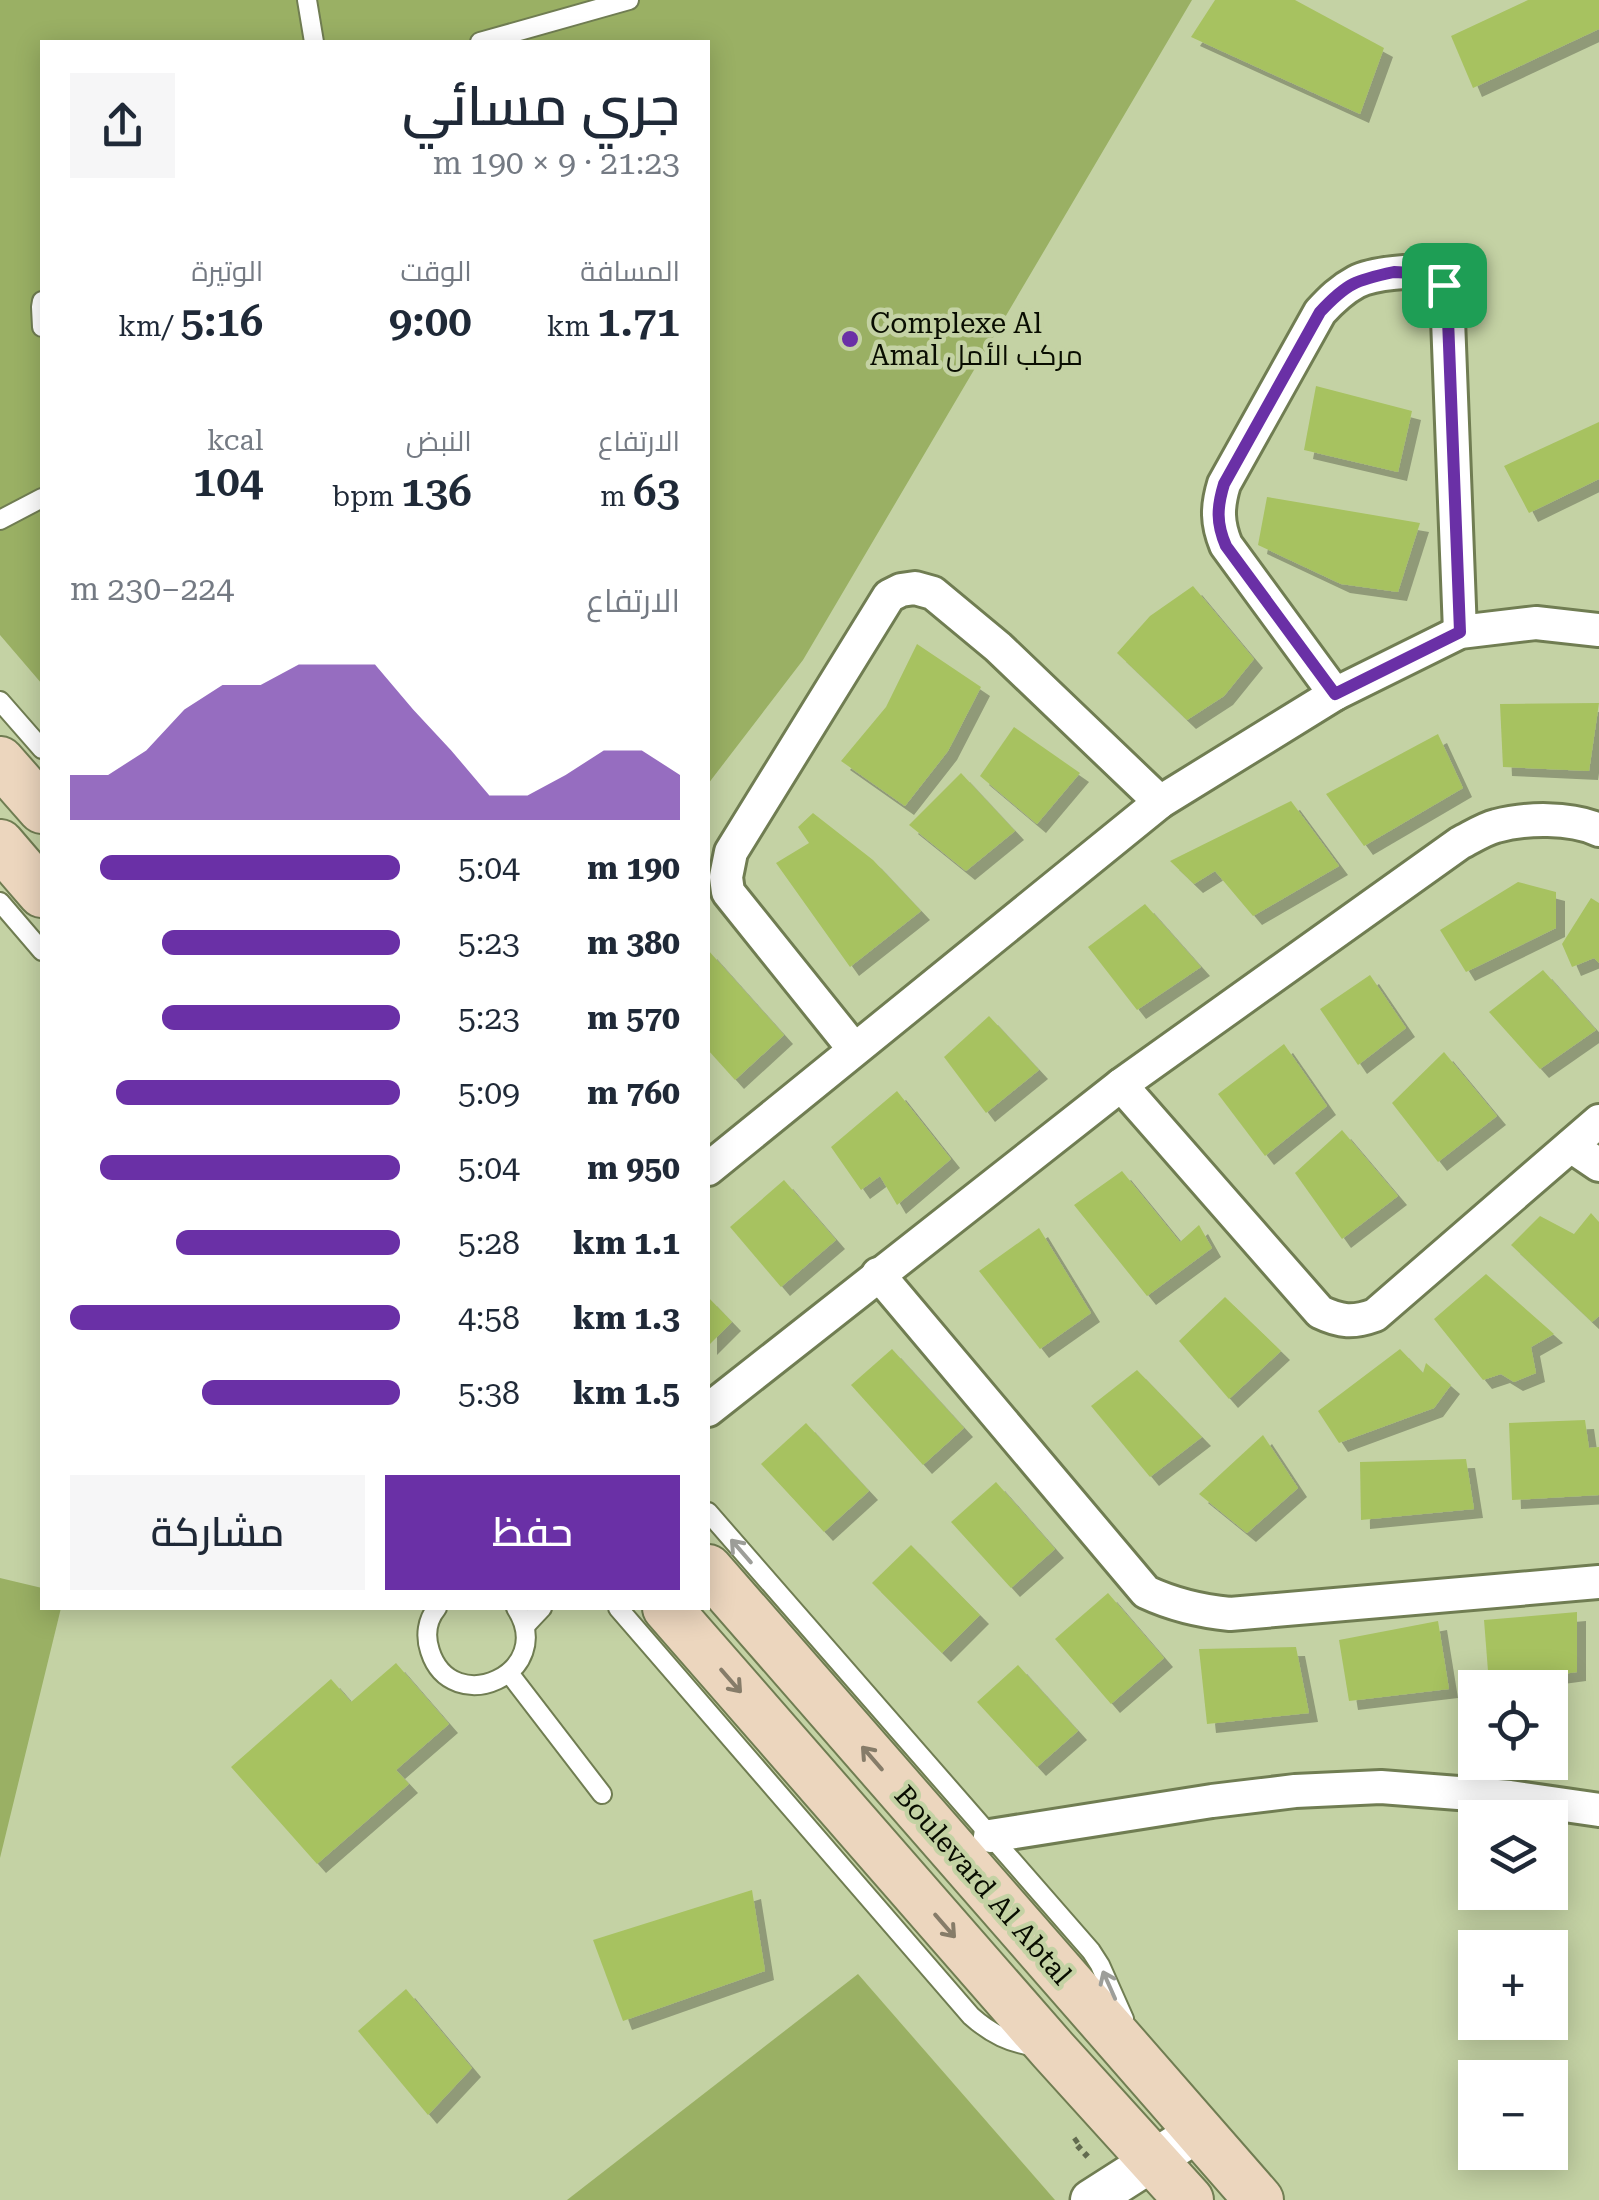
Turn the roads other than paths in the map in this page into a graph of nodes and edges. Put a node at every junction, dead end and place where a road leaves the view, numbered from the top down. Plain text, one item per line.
1 (307, 0) edge
2 (629, 0) edge
3 (314, 40) edge
4 (487, 40) edge
5 (40, 499) edge
6 (0, 520) edge
7 (1599, 630) edge
8 (1460, 632) junction
9 (1335, 694) junction
10 (0, 700) edge
11 (40, 747) edge
12 (0, 761) edge
13 (1160, 802) junction
14 (40, 807) edge
15 (1599, 830) edge
16 (0, 844) edge
17 (40, 891) edge
18 (0, 902) edge
19 (40, 949) edge
20 (854, 1049) junction
21 (1121, 1084) junction
22 (1599, 1121) edge
23 (1571, 1146) junction
24 (1599, 1165) edge
25 (710, 1166) edge
26 (878, 1274) junction
27 (710, 1408) edge
28 (710, 1514) edge
29 (710, 1572) edge
30 (1599, 1582) edge
31 (435, 1610) edge
32 (517, 1610) edge
33 (540, 1610) edge
34 (620, 1610) edge
35 (669, 1610) edge
36 (525, 1626) junction
37 (509, 1673) junction
38 (602, 1794) dead end
39 (1599, 1810) edge
40 (990, 1836) junction
41 (1053, 2050) junction
42 (1149, 2074) junction
43 (1229, 2165) edge
44 (1175, 2189) edge
45 (1091, 2200) edge

1 - 3 lane
2 - 4 lane
5 - 6 lane
7 - 8 street
8 - 9 street
8 - 9 street
9 - 13 street
10 - 11 lane
12 - 14 main road
13 - 20 street
13 - 20 street
15 - 21 street
16 - 17 main road
18 - 19 lane
20 - 25 street
21 - 23 street
21 - 26 street
22 - 23 street
23 - 24 street
26 - 27 street
26 - 30 street
40 -> 28 lane
42 -> 29 main road, Boulevard Al Abtal
31 - 37 lane
32 - 36 lane
33 - 36 lane
34 - 41 lane
35 -> 41 main road, Boulevard Al Abtal
36 - 37 lane
37 - 38 lane
39 - 40 street
42 -> 40 lane
41 - 44 main road, Boulevard Al Abtal
42 - 43 main road, Boulevard Al Abtal
43 - 44 street
44 - 45 street

